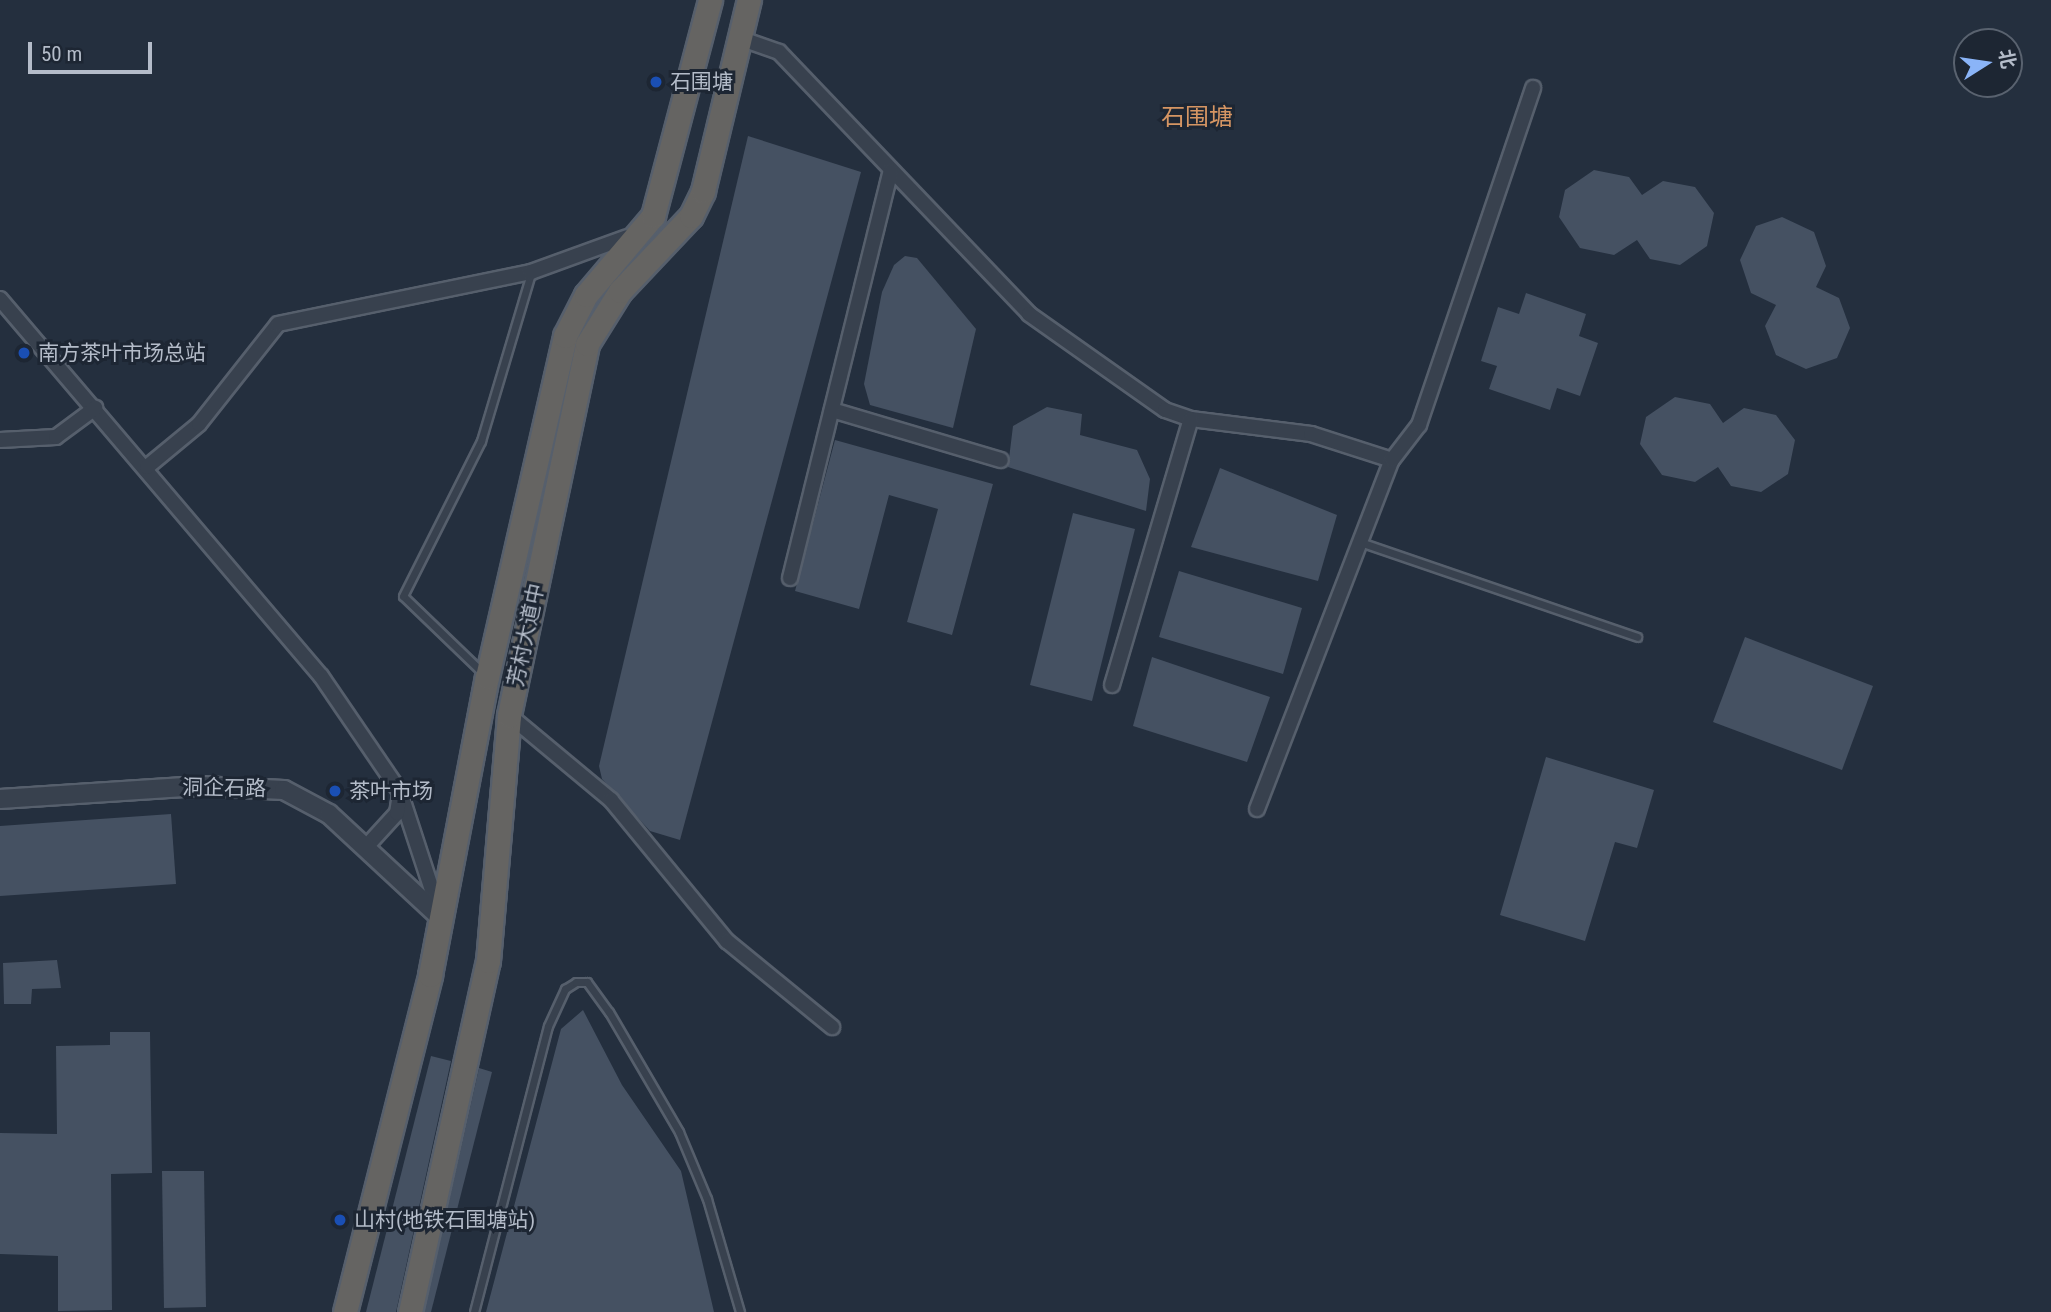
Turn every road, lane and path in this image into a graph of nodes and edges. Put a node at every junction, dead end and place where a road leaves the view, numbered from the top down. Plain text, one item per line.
1 (710, 0) edge
2 (749, 0) edge
3 (739, 38) junction
4 (1534, 88) dead end
5 (891, 171) junction
6 (627, 237) dead end
7 (531, 272) junction
8 (0, 299) edge
9 (95, 408) junction
10 (832, 410) junction
11 (1191, 419) junction
12 (0, 440) edge
13 (1001, 460) dead end
14 (1392, 460) junction
15 (147, 467) junction
16 (1360, 542) junction
17 (790, 578) dead end
18 (1637, 637) dead end
19 (487, 677) junction
20 (1112, 685) dead end
21 (509, 715) junction
22 (400, 792) junction
23 (0, 799) edge
24 (1257, 809) dead end
25 (366, 847) junction
26 (442, 919) junction
27 (832, 1027) dead end
28 (345, 1312) edge
29 (410, 1312) edge
30 (474, 1312) edge
31 (740, 1312) edge

1 - 19 highway, 芳村大道中
2 - 3 highway, 芳村大道中
3 - 5 street
3 - 21 highway, 芳村大道中
4 - 14 street
5 - 10 street
5 - 11 street
6 - 7 street
7 - 15 street
7 - 19 lane
8 - 9 street
9 - 12 street
9 - 15 street
10 - 13 street
10 - 17 street
11 - 14 street
11 - 20 street
14 - 16 street
15 - 22 street
16 - 18 lane
16 - 24 street
19 - 26 highway, 芳村大道中
21 - 27 street
21 - 29 highway, 芳村大道中
22 - 25 street
22 - 26 street
23 - 25 street, 洞企石路
25 - 26 street, 洞企石路
26 - 28 highway, 芳村大道中
30 - 31 lane

